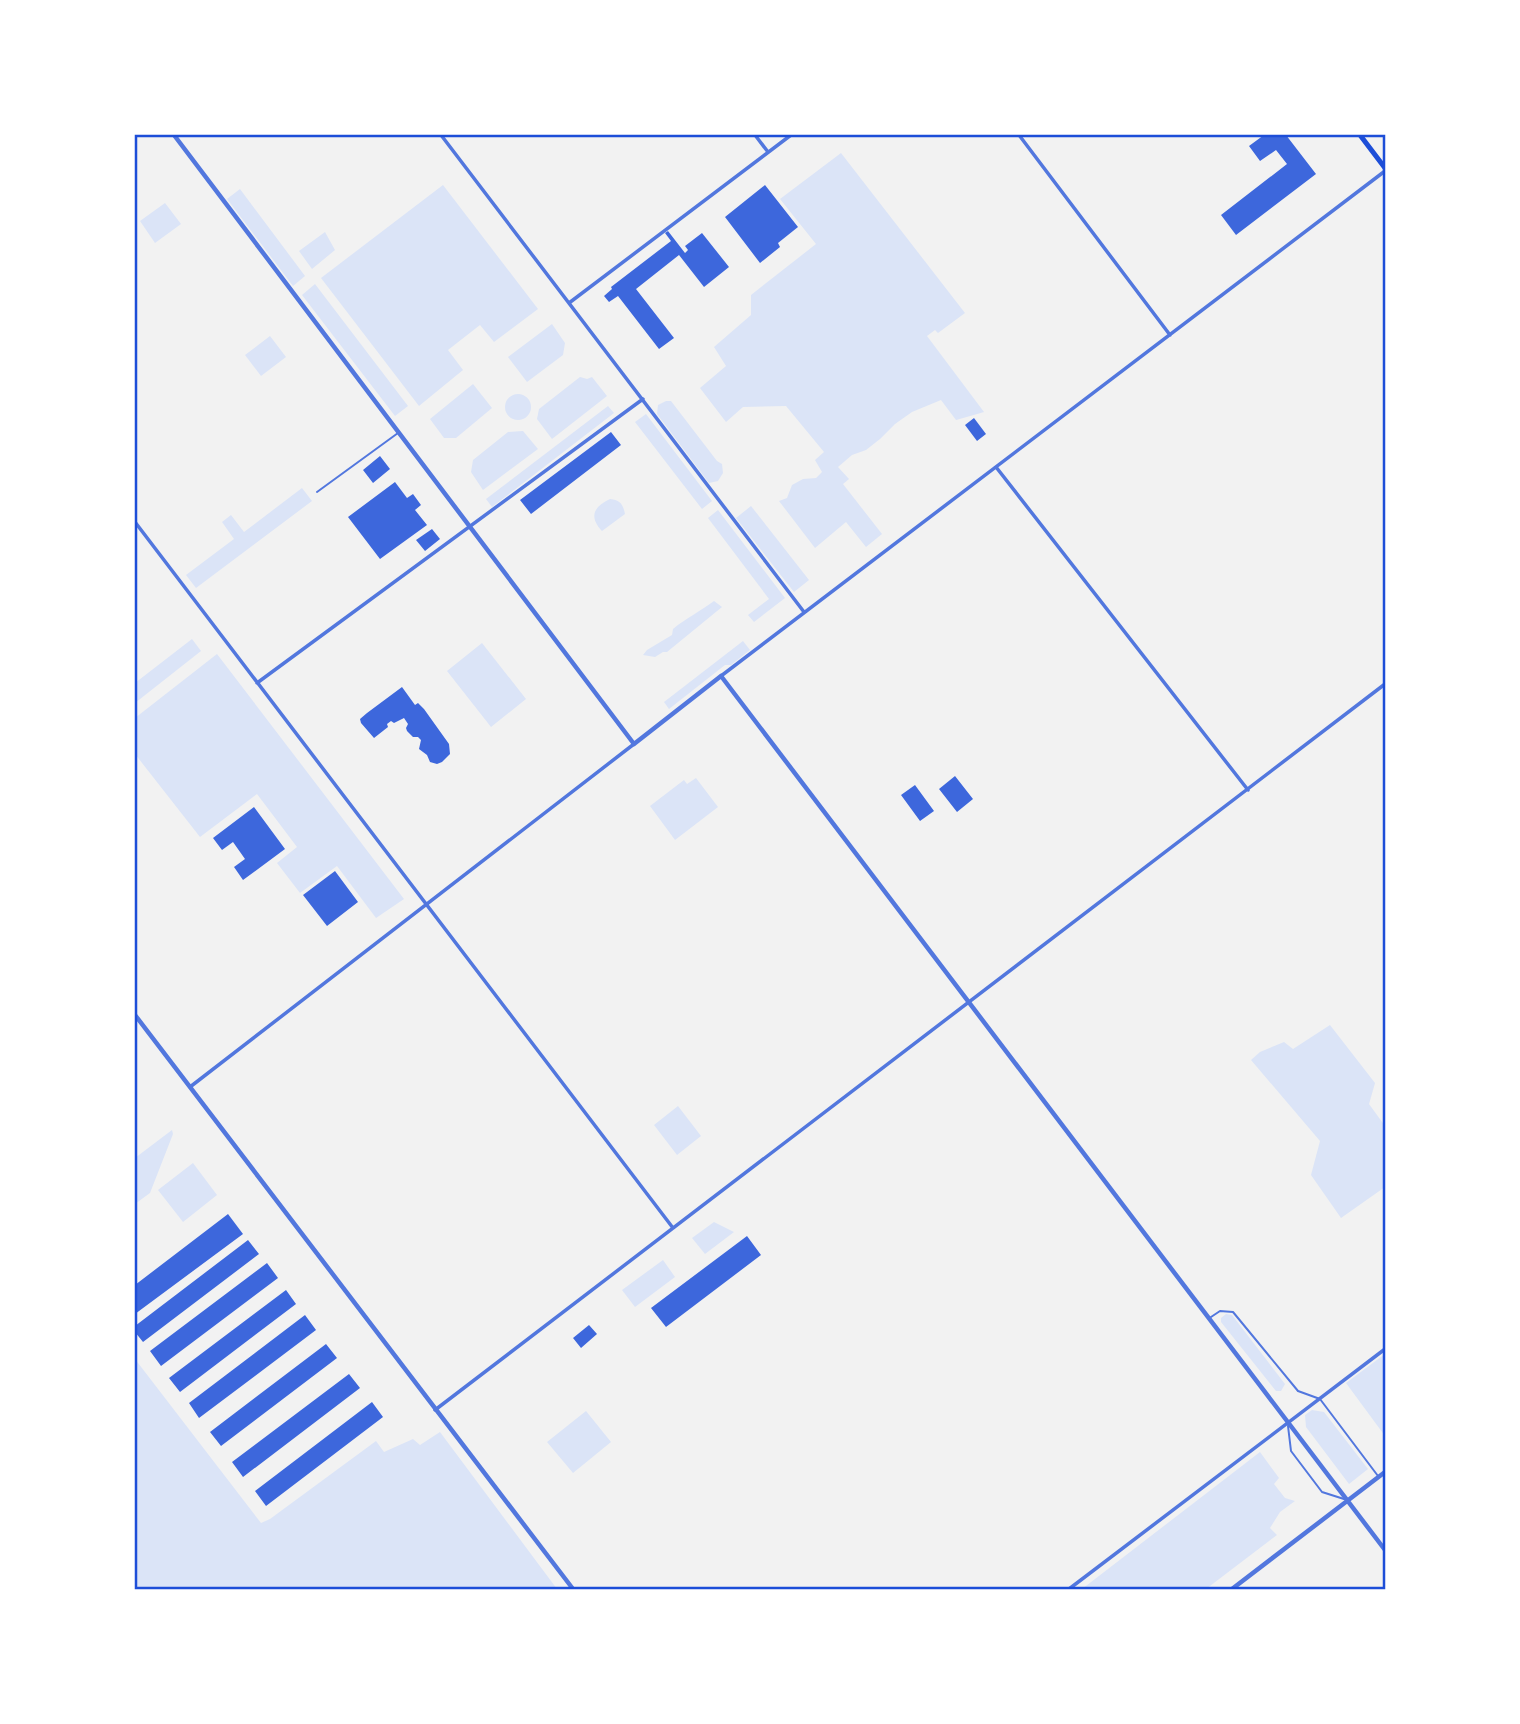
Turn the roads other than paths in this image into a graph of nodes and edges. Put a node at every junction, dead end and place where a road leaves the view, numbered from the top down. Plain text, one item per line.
1 (174, 135) edge
2 (441, 135) edge
3 (755, 135) edge
4 (791, 135) edge
5 (1019, 135) edge
6 (1360, 135) edge
7 (768, 152) junction
8 (1385, 170) edge
9 (569, 303) junction
10 (1170, 335) junction
11 (643, 399) junction
12 (398, 432) junction
13 (996, 467) junction
14 (317, 492) dead end
15 (135, 523) edge
16 (470, 527) junction
17 (805, 612) junction
18 (721, 676) junction
19 (257, 683) junction
20 (1385, 684) edge
21 (634, 744) junction
22 (1248, 790) junction
23 (426, 905) junction
24 (969, 1002) junction
25 (135, 1016) edge
26 (189, 1087) junction
27 (673, 1228) junction
28 (1209, 1319) junction
29 (1385, 1349) edge
30 (1320, 1399) junction
31 (435, 1409) junction
32 (1287, 1422) junction
33 (1385, 1472) edge
34 (1378, 1477) junction
35 (1347, 1500) junction
36 (1385, 1550) edge
37 (573, 1589) edge
38 (1069, 1589) edge
39 (1231, 1589) edge

1 - 12 street
2 - 9 street
3 - 7 street
4 - 7 street
5 - 10 street
6 - 8 main road
7 - 9 street
8 - 10 street
9 - 11 street
10 - 13 street
11 - 16 street
11 - 17 street
12 - 14 lane
12 - 16 street
13 - 17 street
13 - 22 street
15 - 19 street
16 - 19 street
16 - 21 street
17 - 18 street
18 - 21 street
18 - 24 street
19 - 23 street
20 - 22 street
21 - 23 street
22 - 24 street
23 - 26 street
23 - 27 street
24 - 27 street
24 - 28 street
25 - 26 street
26 - 31 street
27 - 31 street
28 - 30 lane
28 - 32 street
29 - 30 street
30 - 32 street
30 - 34 lane
31 - 37 street
32 - 35 street
32 - 35 lane
32 - 38 street
33 - 34 street
34 - 35 street
35 - 36 street
35 - 39 street

